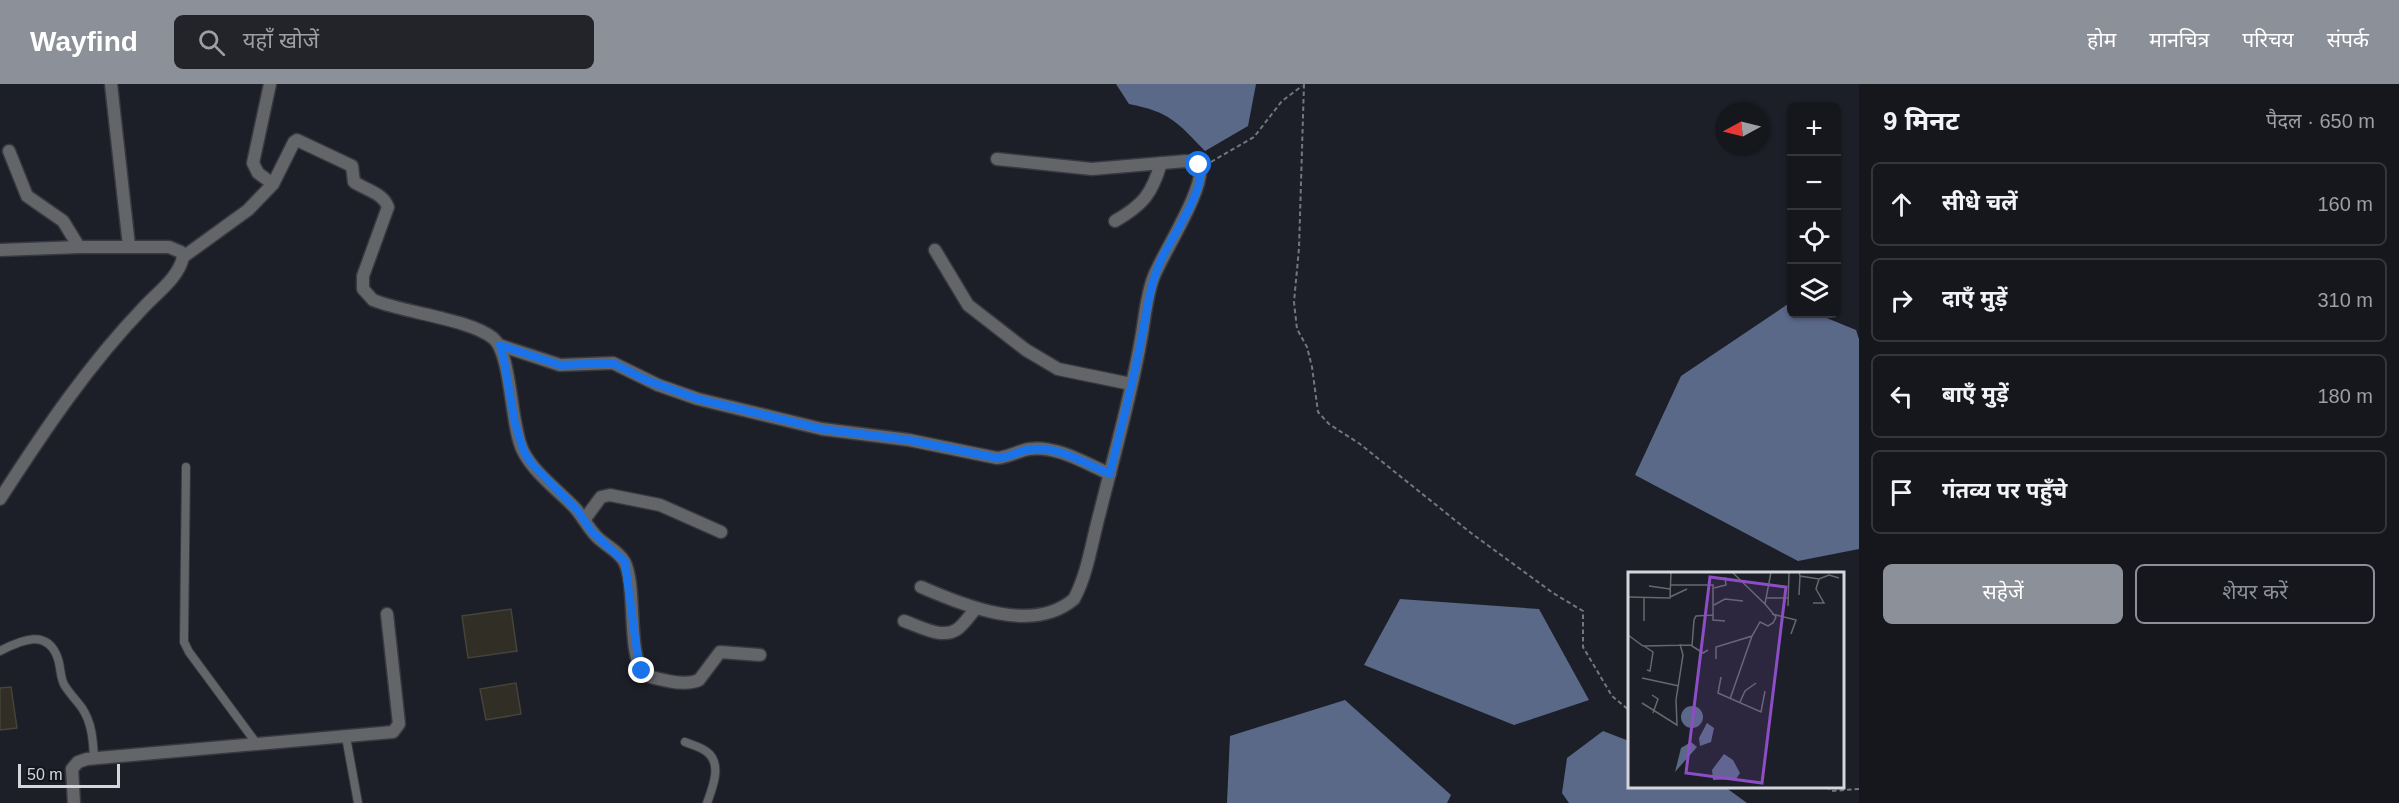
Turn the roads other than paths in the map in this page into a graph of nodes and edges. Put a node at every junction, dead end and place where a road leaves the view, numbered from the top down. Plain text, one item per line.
1 (111, 84) edge
2 (270, 84) edge
3 (9, 152) dead end
4 (997, 159) dead end
5 (1161, 163) junction
6 (273, 184) junction
7 (1115, 222) dead end
8 (129, 246) junction
9 (79, 247) junction
10 (0, 250) edge
11 (935, 250) dead end
12 (183, 256) junction
13 (500, 345) junction
14 (1131, 384) junction
15 (186, 467) dead end
16 (1110, 474) junction
17 (0, 499) edge
18 (584, 520) junction
19 (721, 532) dead end
20 (921, 587) dead end
21 (975, 609) junction
22 (387, 614) dead end
23 (904, 621) dead end
24 (0, 651) edge
25 (760, 655) dead end
26 (346, 736) junction
27 (685, 742) dead end
28 (257, 744) junction
29 (94, 758) junction
30 (74, 803) edge
31 (358, 803) edge
32 (707, 803) edge

1 - 8 street
2 - 6 street
3 - 9 street
4 - 5 street
5 - 7 street
5 - 14 street
6 - 12 street
6 - 13 street
8 - 9 street
8 - 12 street
9 - 10 street
11 - 14 street
12 - 17 street
13 - 16 street
13 - 18 street
14 - 16 street
15 - 28 lane
16 - 21 street
18 - 19 street
18 - 25 street
20 - 21 street
21 - 23 street
22 - 26 street
24 - 29 lane
26 - 28 street
26 - 31 lane
27 - 32 lane
28 - 29 street
29 - 30 street

